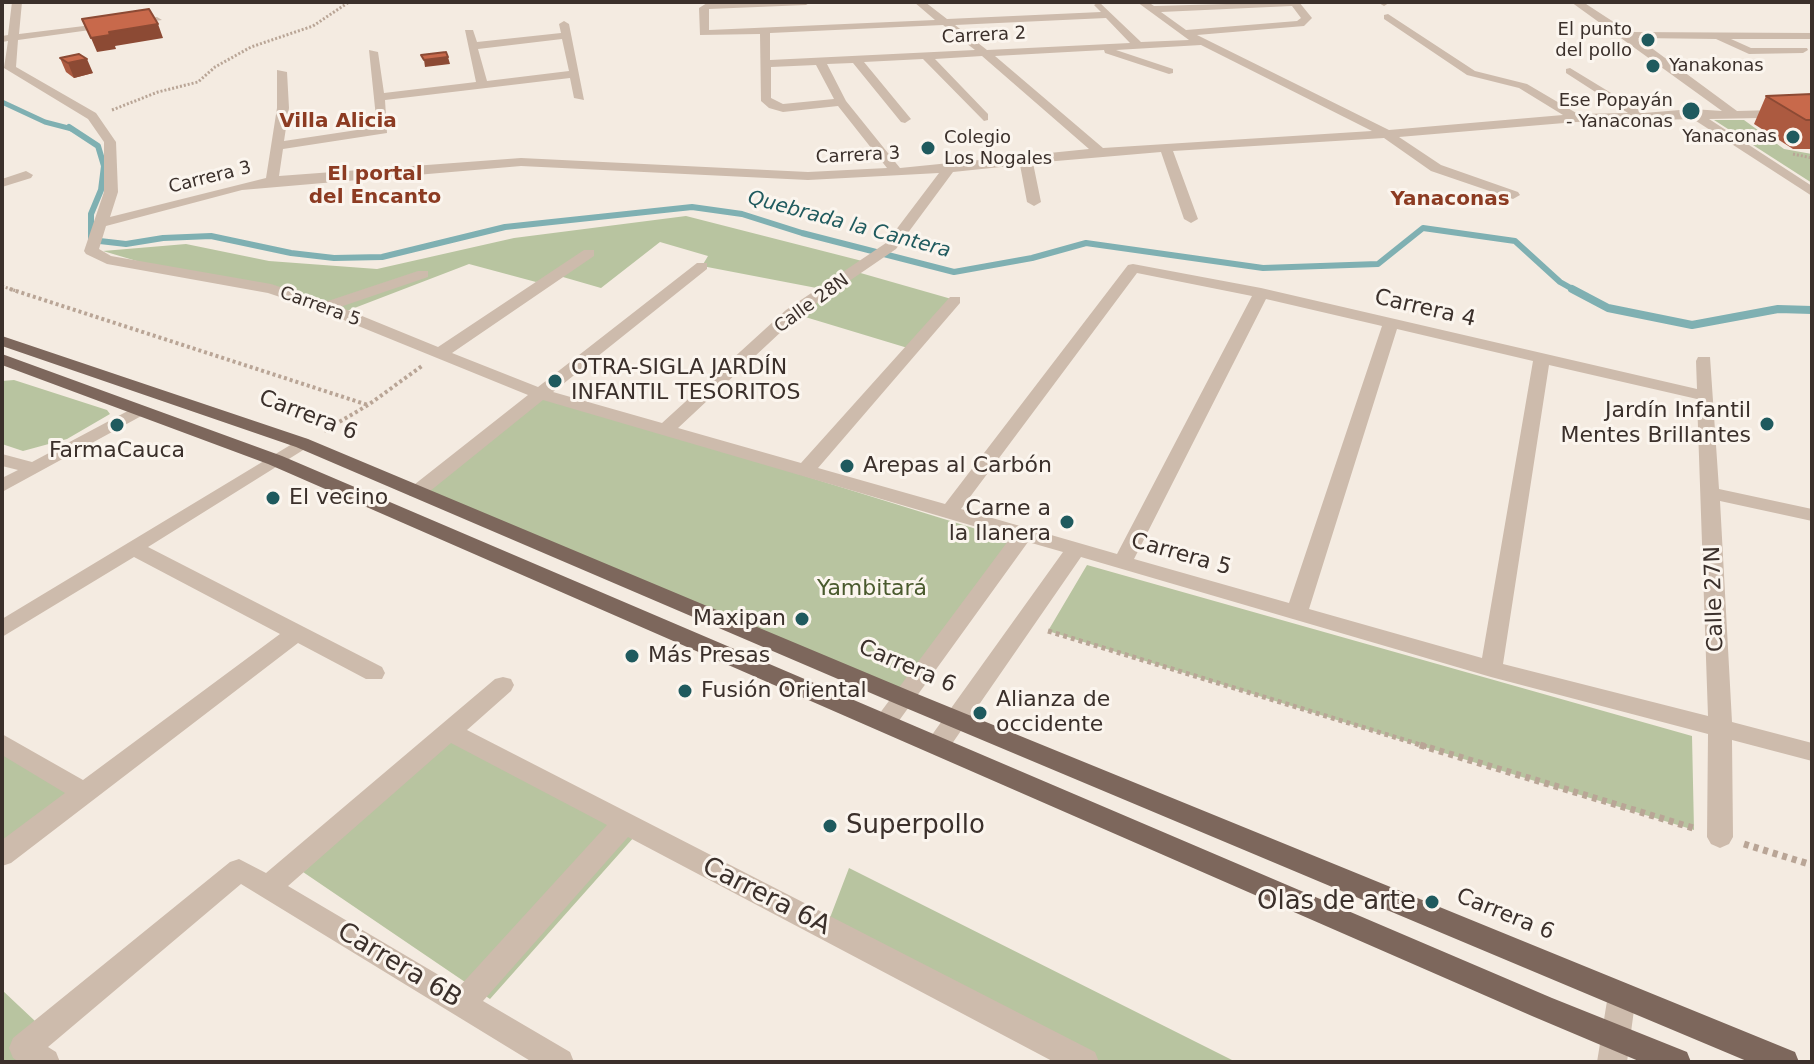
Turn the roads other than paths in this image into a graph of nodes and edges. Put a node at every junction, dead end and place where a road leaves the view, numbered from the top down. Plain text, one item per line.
1 (17, 2) edge
2 (806, 2) edge
3 (919, 2) edge
4 (1096, 2) edge
5 (1295, 2) edge
6 (1576, 2) edge
7 (1146, 6) edge
8 (1108, 15) junction
9 (1388, 17) dead end
10 (157, 20) edge
11 (563, 23) dead end
12 (947, 23) junction
13 (469, 32) dead end
14 (765, 32) junction
15 (1184, 33) junction
16 (566, 35) junction
17 (1627, 35) junction
18 (1717, 36) junction
19 (1785, 36) junction
20 (1812, 36) edge
21 (8, 38) edge
22 (1205, 42) junction
23 (1138, 45) junction
24 (474, 46) junction
25 (1100, 48) junction
26 (373, 52) dead end
27 (986, 54) junction
28 (926, 56) junction
29 (856, 60) junction
30 (820, 62) junction
31 (765, 64) junction
32 (1169, 71) dead end
33 (1570, 71) dead end
34 (281, 72) dead end
35 (575, 74) junction
36 (482, 84) junction
37 (381, 97) junction
38 (580, 98) dead end
39 (841, 102) junction
40 (1692, 113) junction
41 (1732, 113) junction
42 (1812, 113) edge
43 (1639, 115) junction
44 (984, 117) dead end
45 (1576, 118) junction
46 (905, 119) dead end
47 (1387, 134) junction
48 (278, 146) junction
49 (1166, 149) junction
50 (1100, 152) junction
51 (1026, 161) junction
52 (949, 169) junction
53 (897, 172) junction
54 (26, 175) dead end
55 (272, 181) junction
56 (2, 183) edge
57 (1812, 192) edge
58 (1513, 195) dead end
59 (1034, 202) dead end
60 (1191, 219) dead end
61 (101, 225) junction
62 (589, 253) dead end
63 (702, 266) dead end
64 (423, 274) dead end
65 (1261, 293) junction
66 (955, 300) dead end
67 (325, 307) junction
68 (1391, 323) junction
69 (2, 341) edge
70 (439, 354) junction
71 (1542, 359) junction
72 (1704, 361) dead end
73 (6, 364) edge
74 (540, 394) junction
75 (1706, 396) junction
76 (139, 410) junction
77 (665, 430) junction
78 (302, 443) junction
79 (2, 460) edge
80 (275, 460) junction
81 (34, 468) junction
82 (805, 471) junction
83 (2, 486) edge
84 (417, 492) junction
85 (1712, 493) junction
86 (949, 512) junction
87 (1812, 515) edge
88 (1023, 534) junction
89 (133, 548) junction
90 (1076, 549) junction
91 (1122, 563) junction
92 (1297, 613) junction
93 (2, 629) edge
94 (296, 633) junction
95 (1491, 669) junction
96 (374, 673) dead end
97 (503, 685) dead end
98 (902, 697) junction
99 (956, 720) junction
100 (885, 723) junction
101 (1720, 726) junction
102 (449, 731) junction
103 (2, 743) edge
104 (938, 745) junction
105 (1812, 752) edge
106 (85, 793) junction
107 (625, 823) junction
108 (1720, 837) road end
109 (2, 855) edge
110 (267, 888) junction
111 (1622, 995) junction
112 (462, 1004) junction
113 (1613, 1050) edge
114 (34, 1055) edge
115 (559, 1062) edge
116 (1084, 1062) edge
117 (1676, 1062) edge
118 (1784, 1062) edge

1 - 21 street
2 - 14 street
3 - 12 street
4 - 8 street
5 - 7 street
5 - 15 street
6 - 17 street
7 - 15 street
8 - 12 street
8 - 23 street
9 - 45 street
10 - 21 street
11 - 16 street
12 - 14 street
12 - 27 street
13 - 24 street
14 - 31 street
15 - 22 street
16 - 24 street
16 - 35 street
17 - 18 street
17 - 41 street
18 - 19 street
18 - 19 street
19 - 20 street
21 - 61 street
22 - 23 street, Carrera 2
22 - 47 street
23 - 25 street, Carrera 2
24 - 36 street
25 - 27 street, Carrera 2
25 - 32 street
26 - 37 street
27 - 28 street, Carrera 2
27 - 50 street
28 - 29 street, Carrera 2
28 - 44 street
29 - 30 street, Carrera 2
29 - 46 street
30 - 31 street, Carrera 2
30 - 39 street
31 - 39 street
33 - 43 street
34 - 48 street
35 - 36 street
35 - 38 street
36 - 37 street
37 - 48 street
39 - 53 street
40 - 41 street, Carrera 3
40 - 43 street, Carrera 3
40 - 57 street
41 - 42 street, Carrera 3
43 - 45 street, Carrera 3
45 - 47 street, Carrera 3
47 - 49 street, Carrera 3
47 - 58 street
48 - 55 street
49 - 50 street, Carrera 3
49 - 60 street
50 - 51 street, Carrera 3
51 - 52 street, Carrera 3
51 - 59 street
52 - 53 street, Carrera 3
52 - 77 street, Calle 28N
53 - 55 street, Carrera 3
54 - 56 street
55 - 61 street, Carrera 3
61 - 67 street, Carrera 5
62 - 70 street
63 - 74 street
64 - 67 street
65 - 68 street, Carrera 4
65 - 86 street, Carrera 4
65 - 91 street
66 - 82 street
67 - 70 street, Carrera 5
68 - 71 street, Carrera 4
68 - 92 street
69 - 78 main road, Carrera 6
70 - 74 street, Carrera 5
71 - 75 street, Carrera 4
71 - 95 street
72 - 75 street, Calle 27N
73 - 76 main road
74 - 77 street, Carrera 5
74 - 84 street
75 - 85 street, Calle 27N
76 - 80 main road
76 - 81 street
77 - 82 street, Carrera 5
78 - 80 street
78 - 84 main road, Carrera 6
79 - 81 street
80 - 89 street
80 - 100 main road
81 - 83 street
82 - 86 street, Carrera 5
84 - 98 main road, Carrera 6
85 - 87 street
85 - 101 street, Calle 27N
86 - 88 street, Carrera 5
88 - 90 street, Carrera 5
88 - 98 street
89 - 93 street
89 - 94 street
90 - 91 street, Carrera 5
90 - 99 street
91 - 92 street, Carrera 5
92 - 95 street, Carrera 5
94 - 96 street
94 - 106 street
95 - 101 street, Carrera 5
97 - 102 street
98 - 99 main road, Carrera 6
98 - 100 street
99 - 104 street
99 - 111 main road, Carrera 6
100 - 104 main road
101 - 105 street, Carrera 5
101 - 108 street, Calle 27N
102 - 107 street, Carrera 6A
102 - 110 street
103 - 106 street
104 - 113 main road
106 - 109 street
107 - 112 street
107 - 116 street, Carrera 6A
110 - 112 street, Carrera 6B
110 - 114 street, Carrera 6B
111 - 113 street
111 - 118 main road, Carrera 6
112 - 115 street, Carrera 6B
113 - 117 main road

